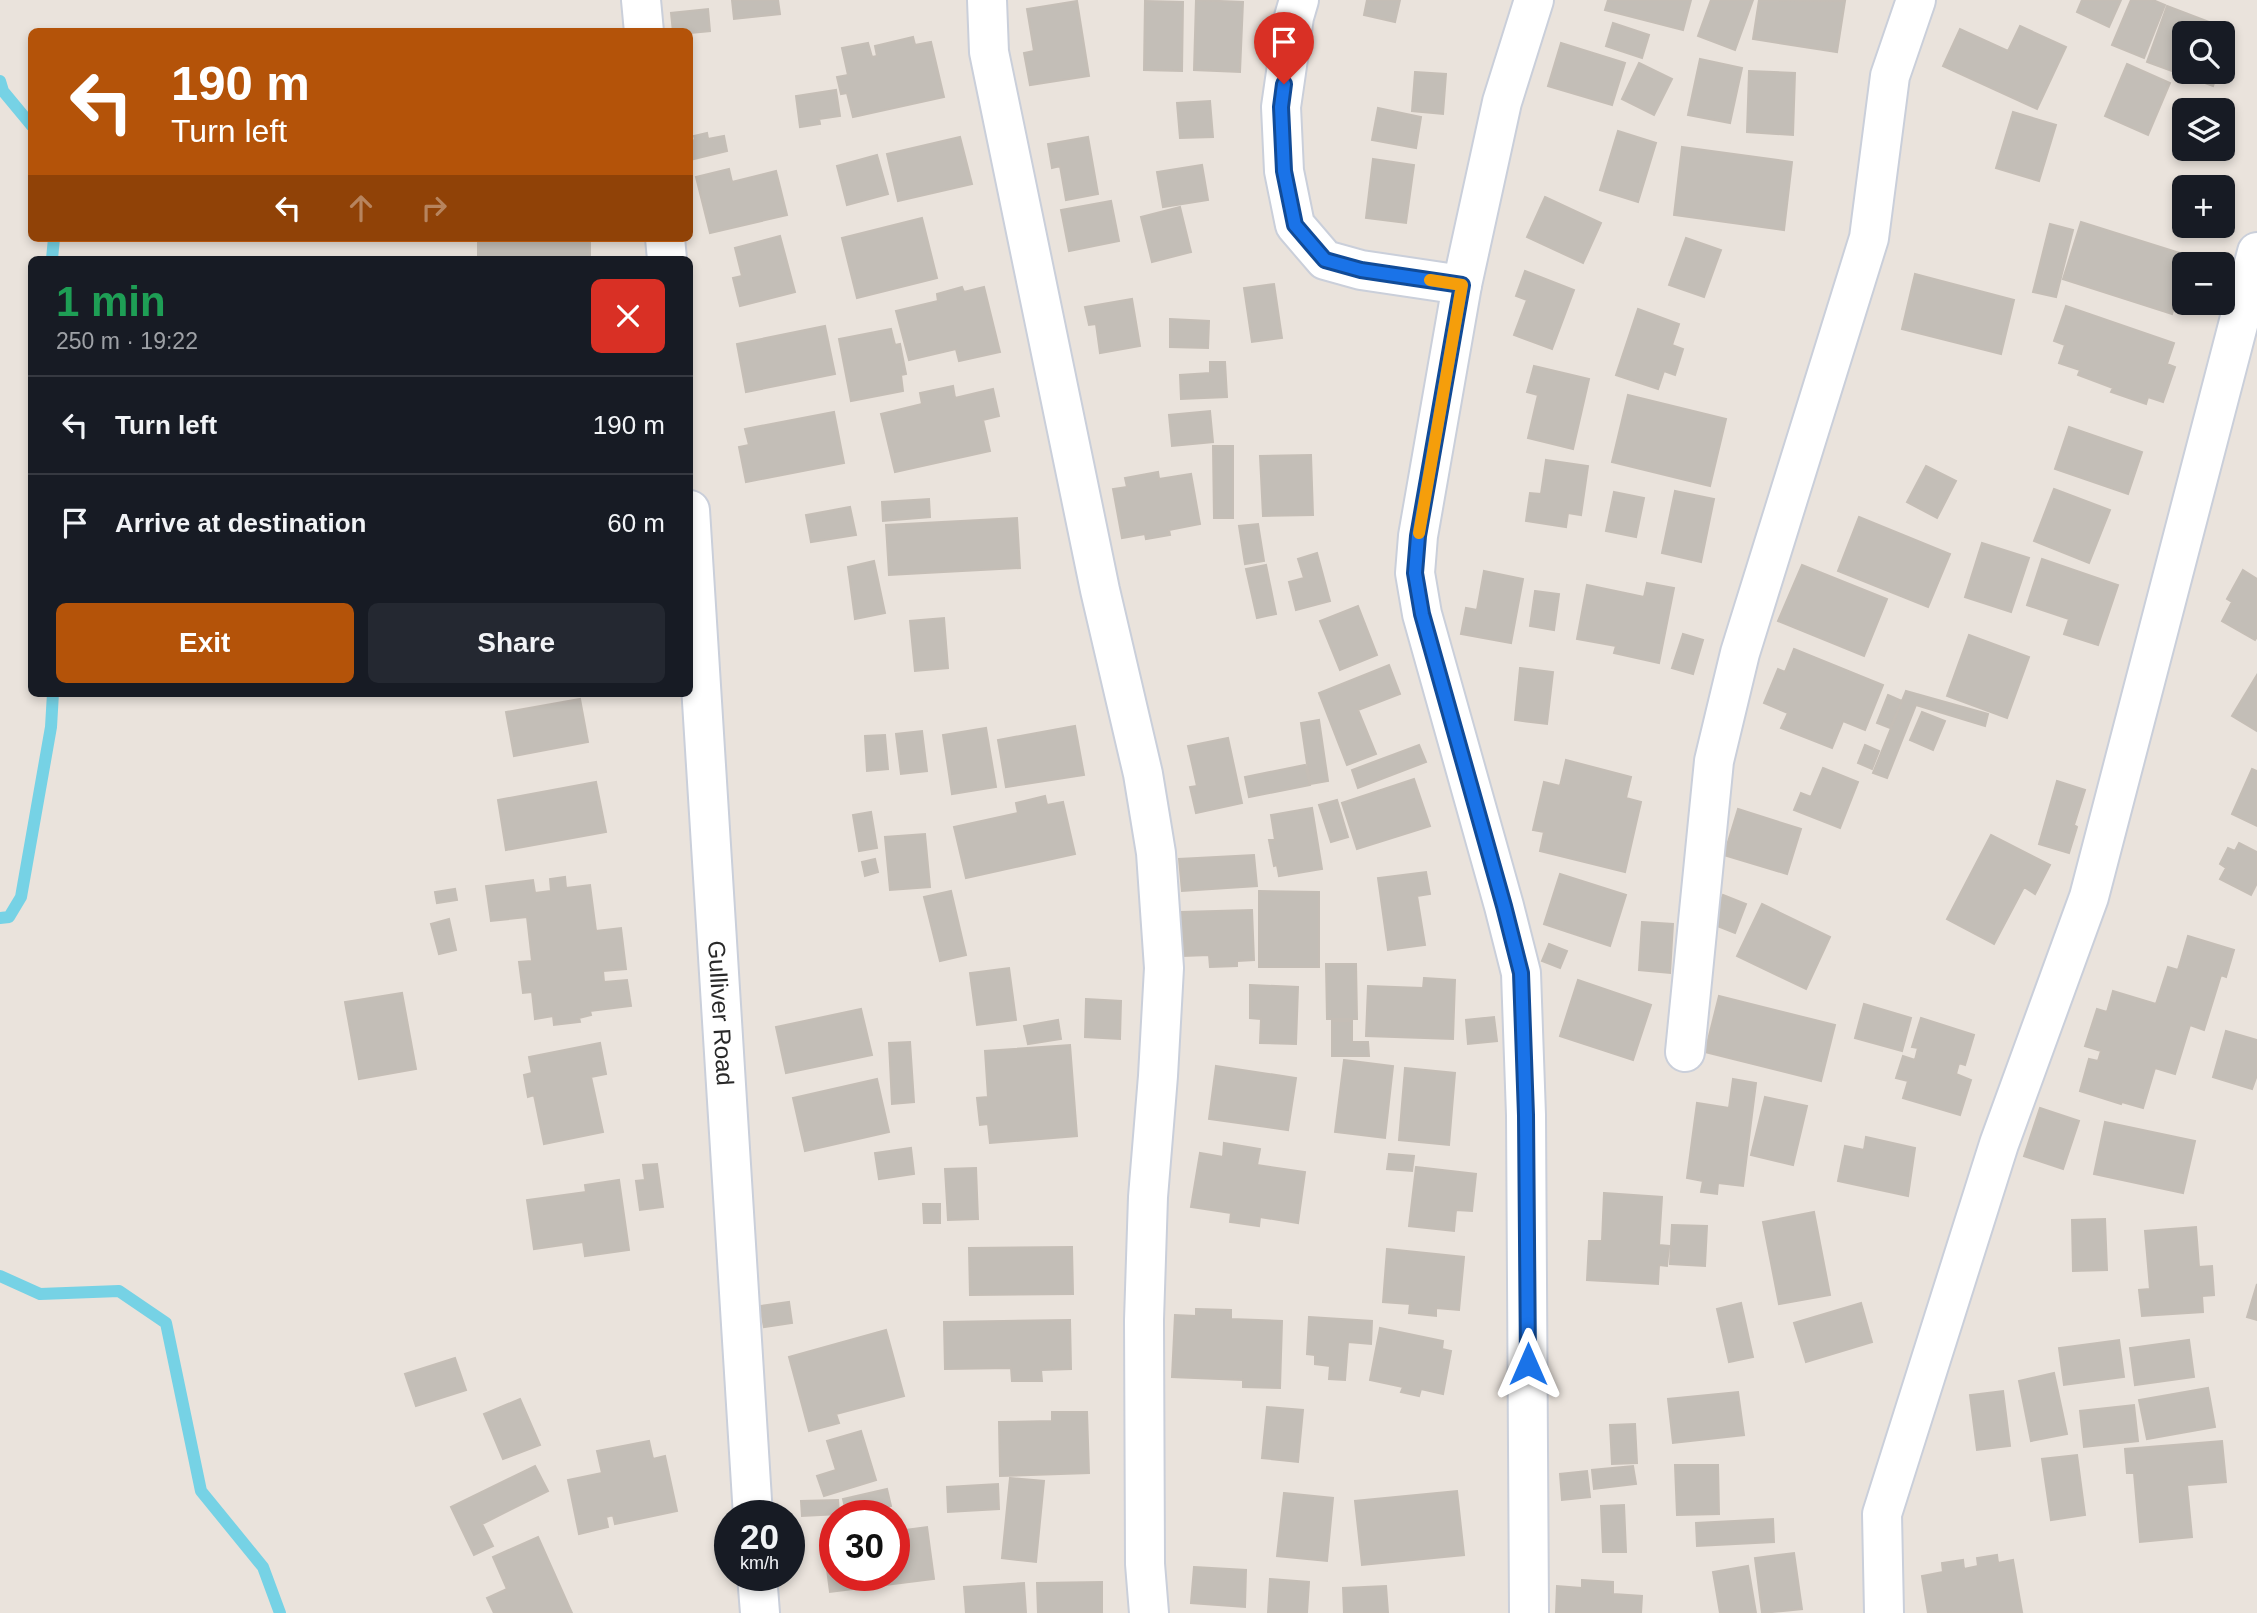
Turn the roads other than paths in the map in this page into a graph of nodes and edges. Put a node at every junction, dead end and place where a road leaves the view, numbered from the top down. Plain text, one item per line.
1 (641, 0) edge
2 (987, 0) edge
3 (1299, 0) edge
4 (1534, 0) edge
5 (1916, 0) edge
6 (644, 28) edge
7 (2257, 252) edge
8 (1462, 285) junction
9 (693, 558) edge
10 (1685, 1052) dead end
11 (752, 1500) edge
12 (758, 1591) edge
13 (760, 1613) edge
14 (1149, 1613) edge
15 (1529, 1613) edge
16 (1884, 1613) edge

1 - 6 street
2 - 14 street
3 - 8 street
4 - 8 street
5 - 10 street
7 - 16 street
8 - 15 street
9 - 11 street, Gulliver Road
12 - 13 street

